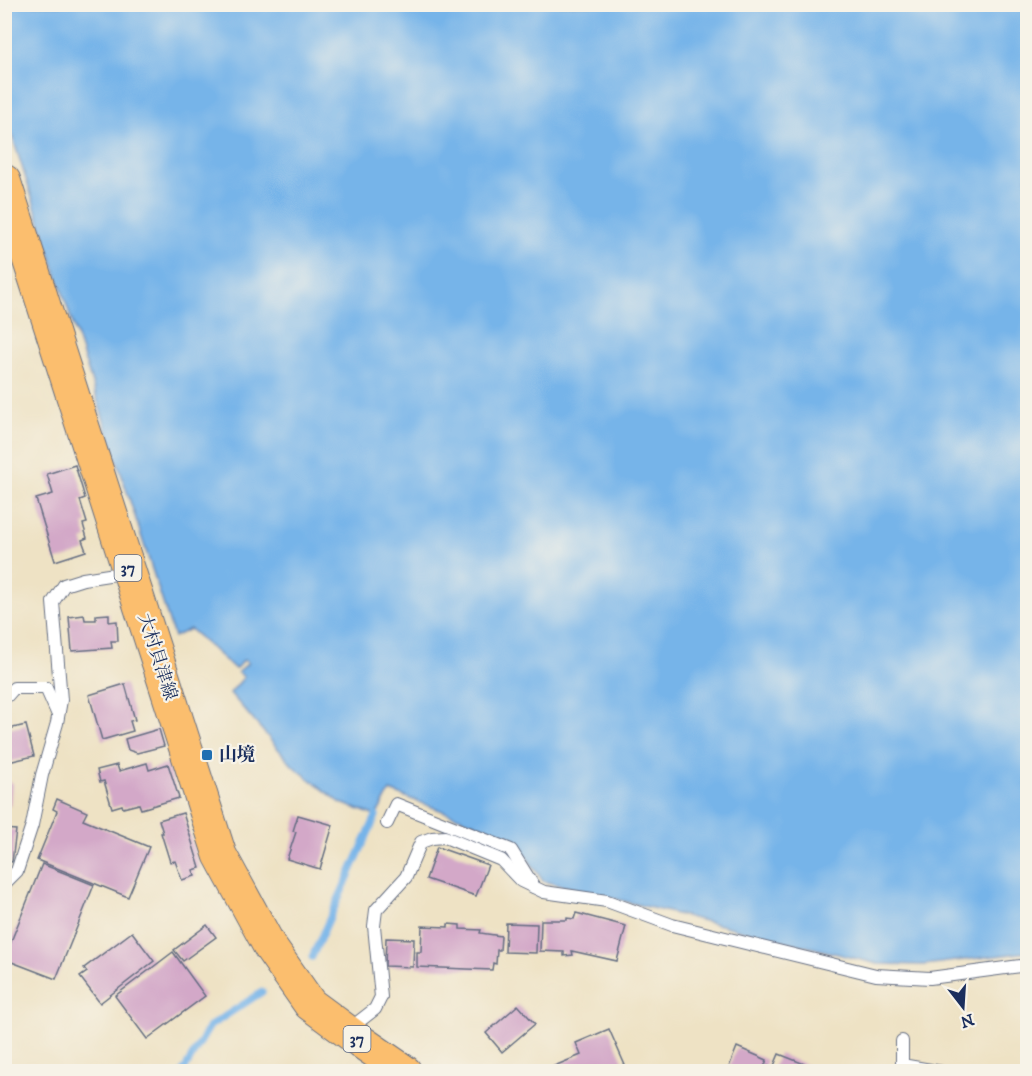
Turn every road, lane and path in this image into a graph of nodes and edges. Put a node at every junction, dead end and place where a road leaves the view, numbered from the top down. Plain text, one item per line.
1 (4, 181) edge
2 (129, 572) junction
3 (7, 696) dead end
4 (58, 715) junction
5 (387, 823) dead end
6 (4, 884) edge
7 (535, 888) junction
8 (1028, 965) edge
9 (347, 1031) junction
10 (902, 1041) dead end
11 (405, 1071) edge
12 (942, 1071) edge

1 - 2 main road, 大村貝津線 / 37
2 - 4 lane
2 - 9 main road, 大村貝津線 / 37
3 - 4 lane
4 - 6 lane
5 - 7 lane
7 - 8 lane
7 - 9 lane
9 - 11 main road, 大村貝津線 / 37
10 - 12 lane

